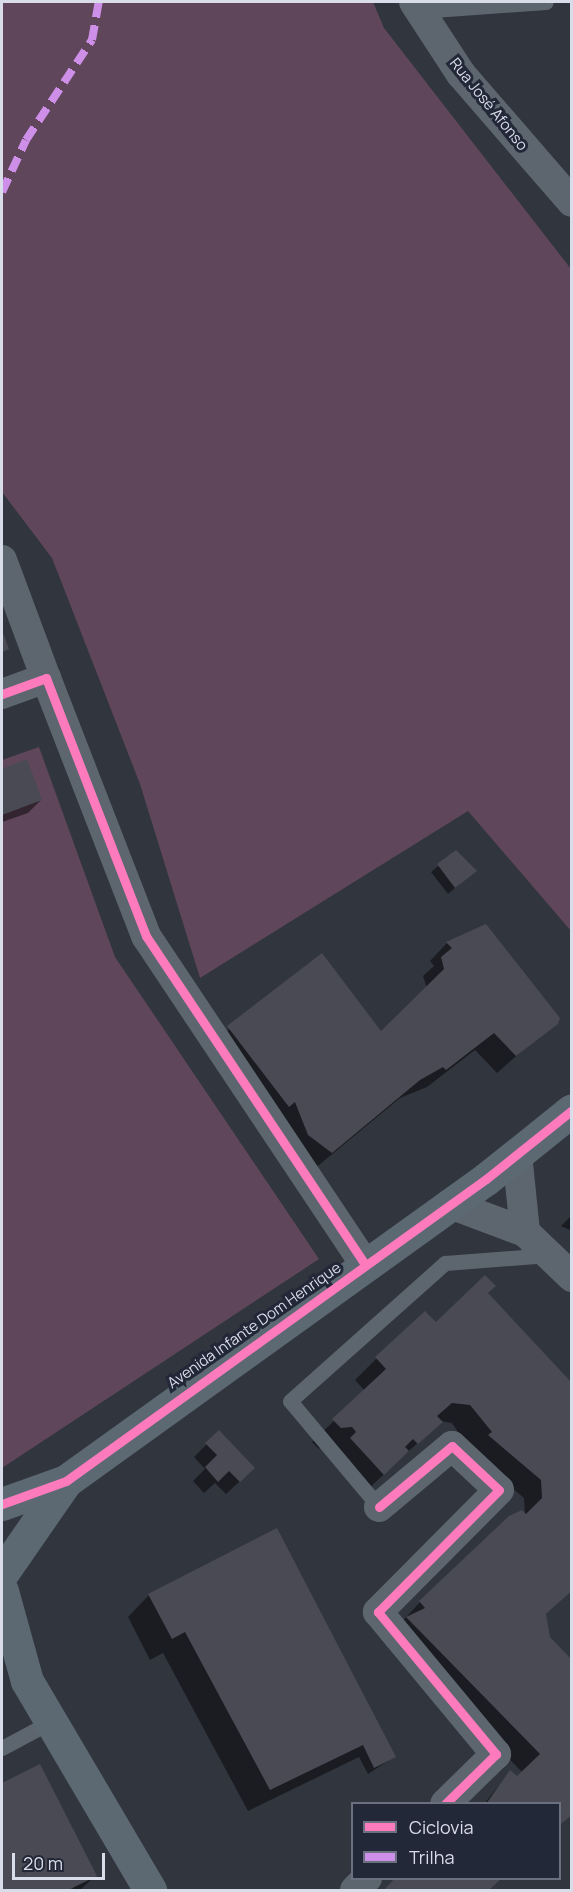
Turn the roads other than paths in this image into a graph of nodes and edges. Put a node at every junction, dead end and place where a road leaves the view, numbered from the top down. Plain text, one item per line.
1 (546, 2) edge
2 (417, 6) edge
3 (572, 202) edge
4 (2, 560) edge
5 (46, 678) junction
6 (2, 694) edge
7 (572, 1110) edge
8 (517, 1154) junction
9 (450, 1204) junction
10 (525, 1232) junction
11 (552, 1255) junction
12 (365, 1264) junction
13 (572, 1277) edge
14 (66, 1481) junction
15 (2, 1504) edge
16 (379, 1507) joint
17 (2, 1579) edge
18 (14, 1674) edge
19 (50, 1722) junction
20 (2, 1748) edge
21 (446, 1802) edge
22 (150, 1890) edge

1 - 2 lane
2 - 3 street, Rua José Afonso
4 - 5 street
5 - 6 street
5 - 12 street
7 - 8 street, Avenida Infante Dom Henrique
8 - 9 street, Avenida Infante Dom Henrique
8 - 10 street
9 - 10 street
9 - 12 street, Avenida Infante Dom Henrique
10 - 11 street
11 - 13 street
11 - 16 lane
12 - 14 street, Avenida Infante Dom Henrique
14 - 15 street, Avenida Infante Dom Henrique
14 - 17 street, Avenida Infante Dom Henrique
16 - 21 street
17 - 18 street
18 - 19 street
19 - 20 lane
19 - 22 street

